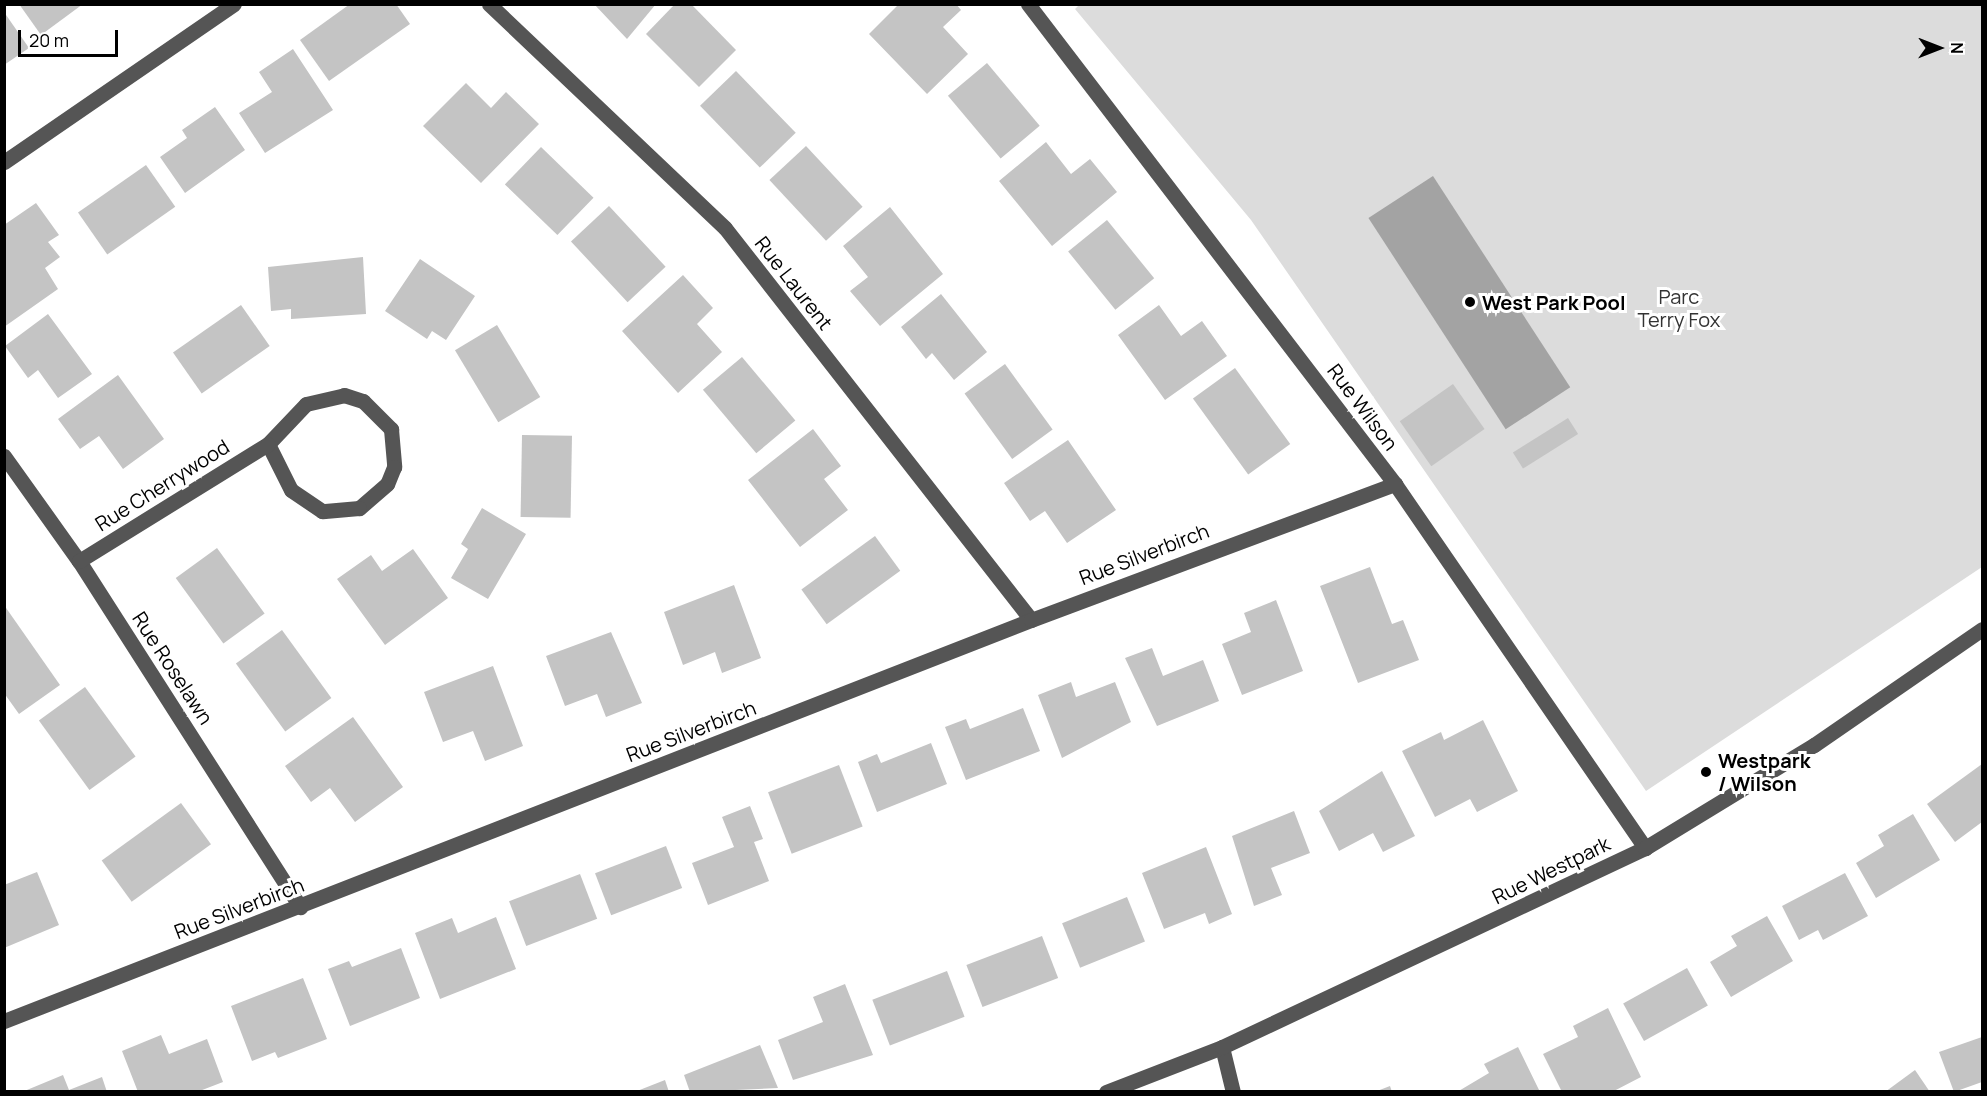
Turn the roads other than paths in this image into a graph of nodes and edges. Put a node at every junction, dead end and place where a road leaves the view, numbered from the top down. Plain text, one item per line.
1 (234, 4) edge
2 (489, 4) edge
3 (1029, 4) edge
4 (4, 162) edge
5 (268, 444) junction
6 (4, 456) edge
7 (1395, 484) junction
8 (79, 561) junction
9 (1030, 620) junction
10 (1983, 629) edge
11 (1645, 848) junction
12 (300, 907) junction
13 (4, 1021) edge
14 (1222, 1047) junction
15 (1106, 1092) edge
16 (1233, 1092) edge

1 - 4 street
2 - 9 street, Rue Laurent
3 - 7 street, Rue Wilson
5 - 5 street, Rue Cherrywood
5 - 8 street, Rue Cherrywood
6 - 8 street, Rue Roselawn
7 - 9 street, Rue Silverbirch
7 - 11 street, Rue Wilson
8 - 12 street, Rue Roselawn
9 - 12 street, Rue Silverbirch
10 - 11 street, Rue Westpark
11 - 14 street, Rue Westpark
12 - 13 street, Rue Silverbirch
14 - 15 street, Rue Westpark
14 - 16 street

